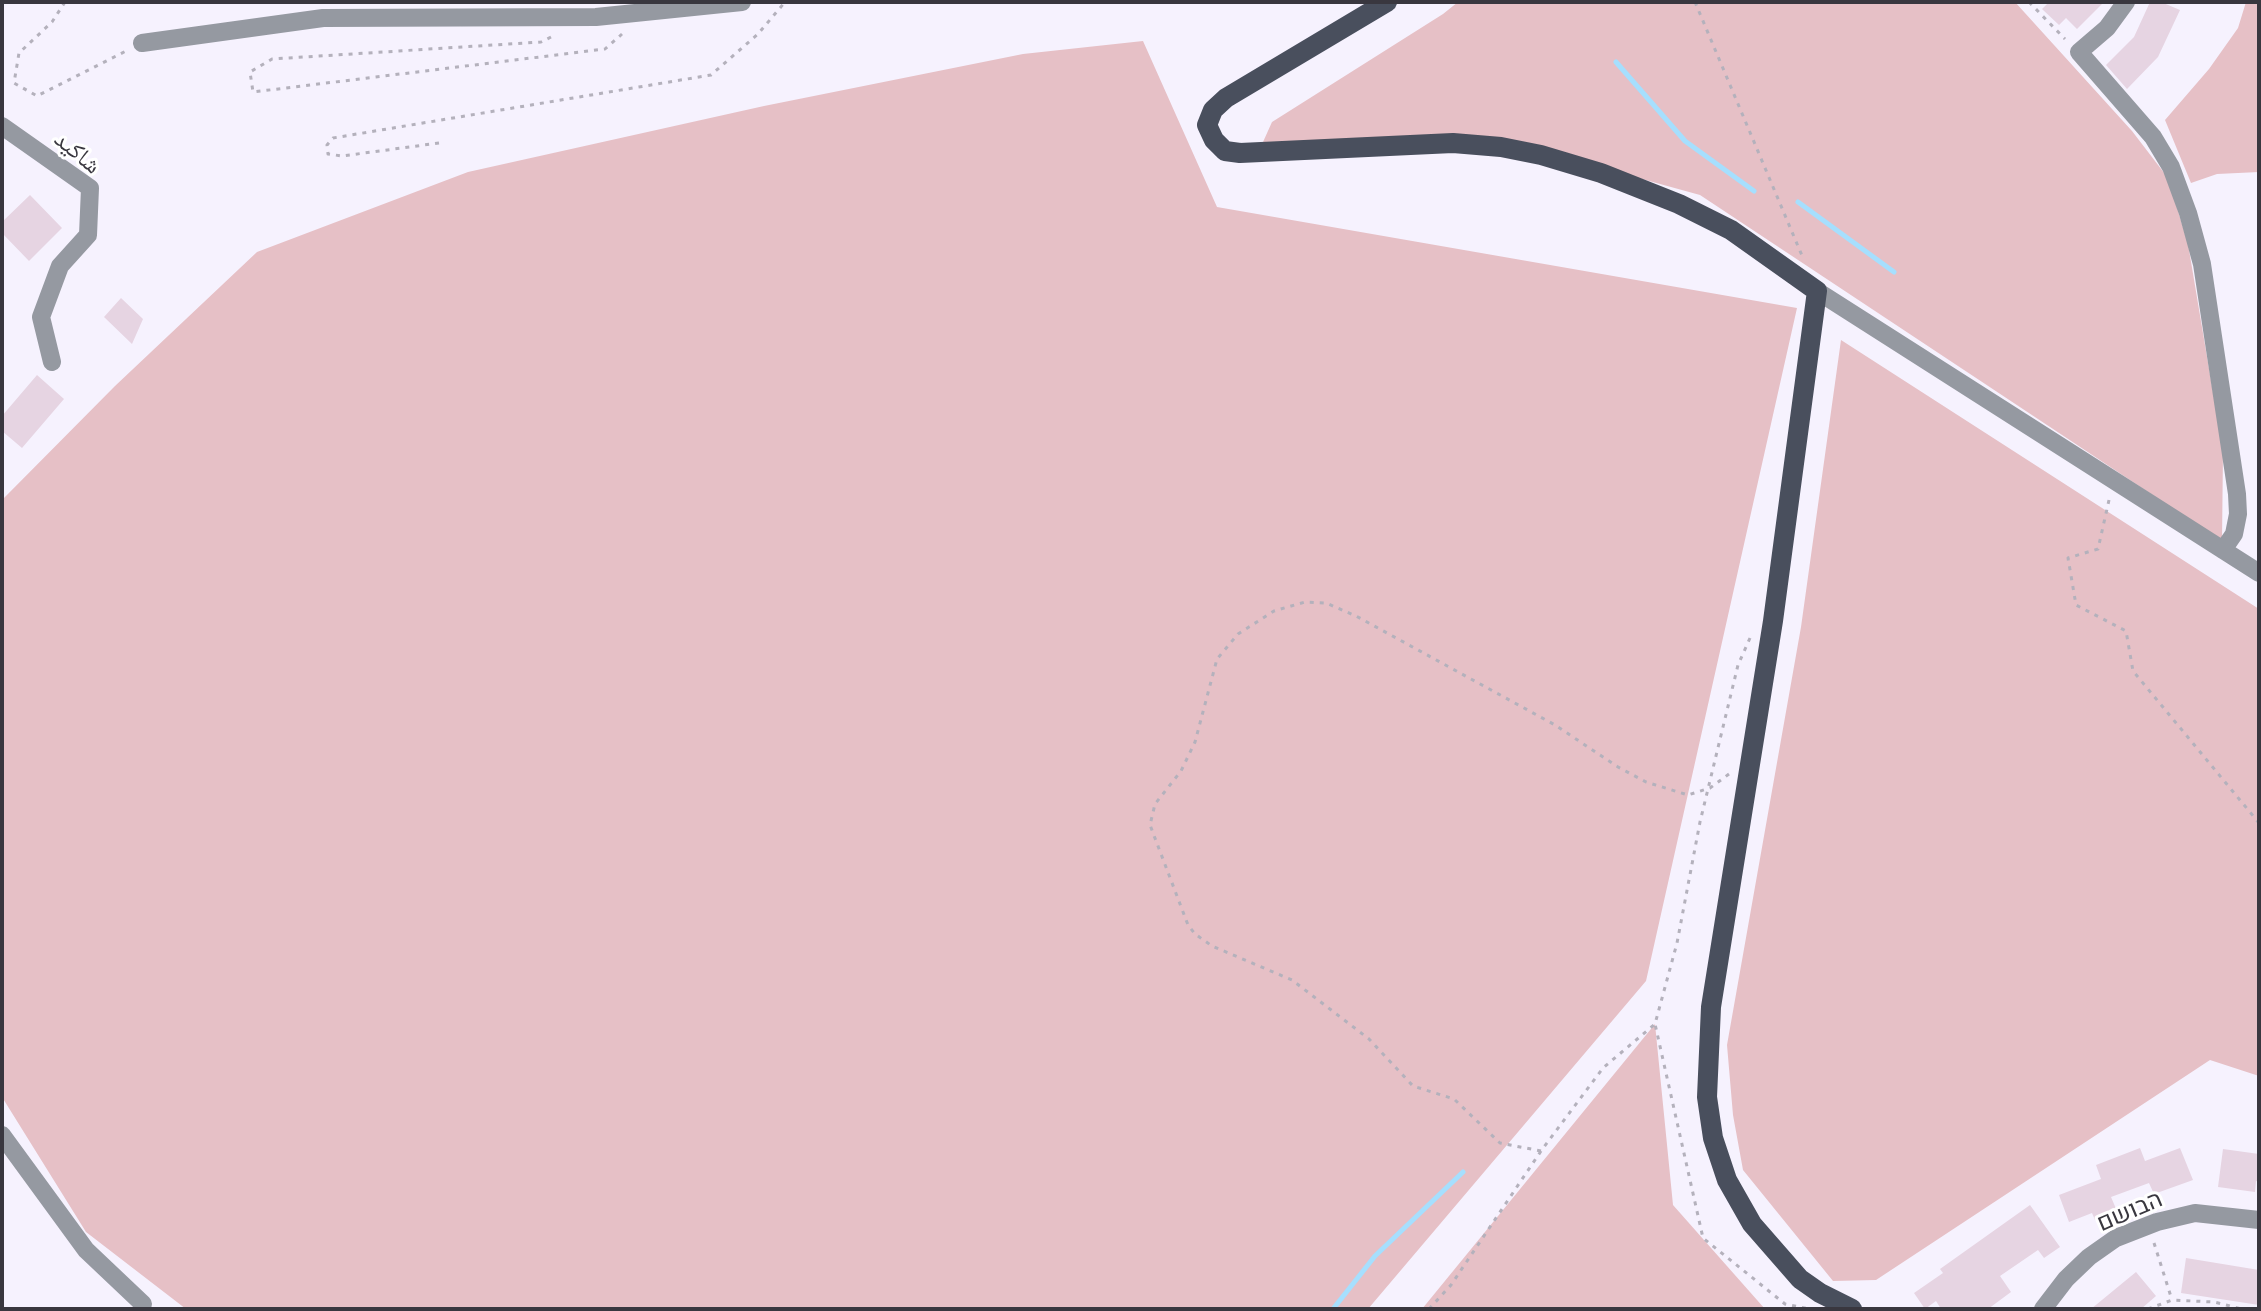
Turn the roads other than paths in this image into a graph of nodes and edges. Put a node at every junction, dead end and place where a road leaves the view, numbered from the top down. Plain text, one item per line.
1 (742, 2) edge
2 (1387, 2) edge
3 (2126, 2) edge
4 (142, 43) road end
5 (2, 126) edge
6 (1817, 291) junction
7 (52, 362) dead end
8 (2223, 550) junction
9 (2259, 573) edge
10 (2, 1135) edge
11 (2259, 1220) edge
12 (143, 1304) dead end
13 (1852, 1309) edge
14 (2043, 1309) edge

1 - 4 street
2 - 6 main road
3 - 8 street
5 - 7 street, شاكيد
6 - 8 street
6 - 13 main road
8 - 9 street
10 - 12 street
11 - 14 street, הבושם

